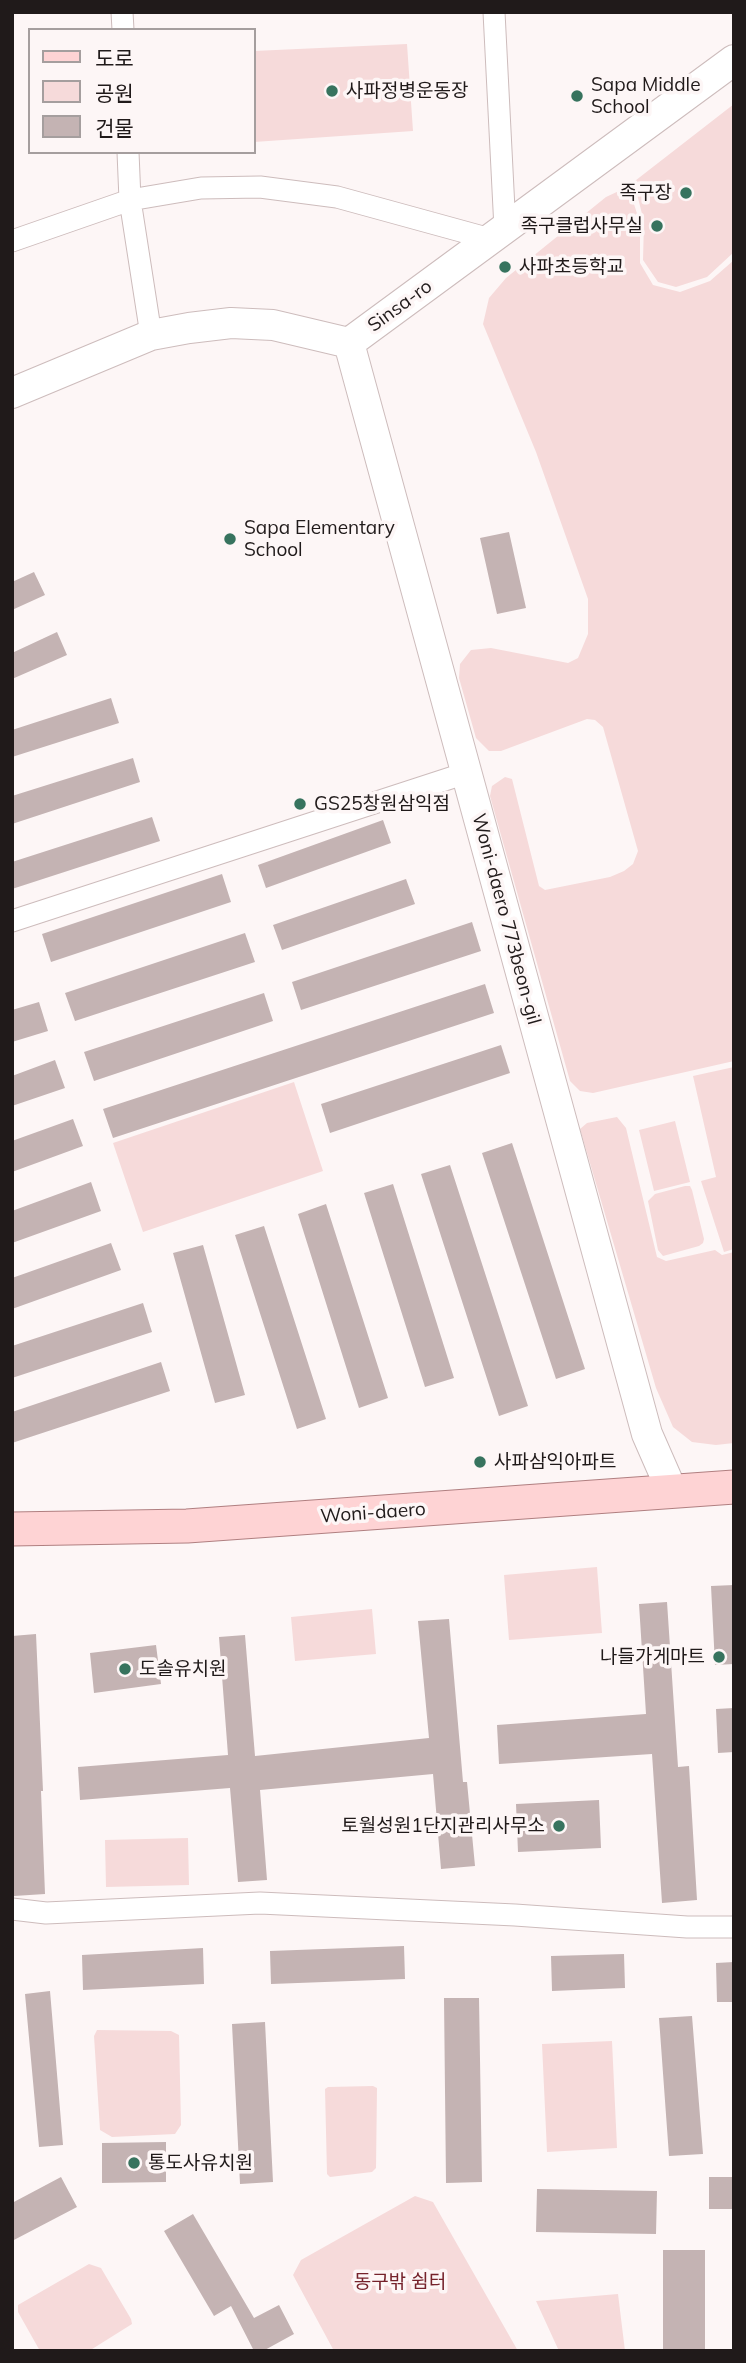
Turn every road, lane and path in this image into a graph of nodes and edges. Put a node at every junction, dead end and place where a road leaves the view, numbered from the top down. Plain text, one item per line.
1 (494, 12) edge
2 (734, 60) edge
3 (128, 154) edge
4 (130, 200) junction
5 (498, 234) junction
6 (12, 241) edge
7 (150, 335) junction
8 (349, 343) junction
9 (12, 393) edge
10 (466, 773) junction
11 (12, 921) edge
12 (734, 1487) edge
13 (671, 1491) junction
14 (12, 1529) edge
15 (12, 1909) edge
16 (734, 1927) edge

1 - 5 street
2 - 5 street, Sinsa-ro
3 - 4 street
4 - 5 street
4 - 6 street
4 - 7 street
5 - 8 street, Sinsa-ro
7 - 8 street, Sinsa-ro
7 - 9 street, Sinsa-ro
8 - 10 street, Woni-daero 773beon-gil
10 - 11 street
10 - 13 street, Woni-daero 773beon-gil
12 - 13 main road, Woni-daero
13 - 14 main road, Woni-daero
15 - 16 street

